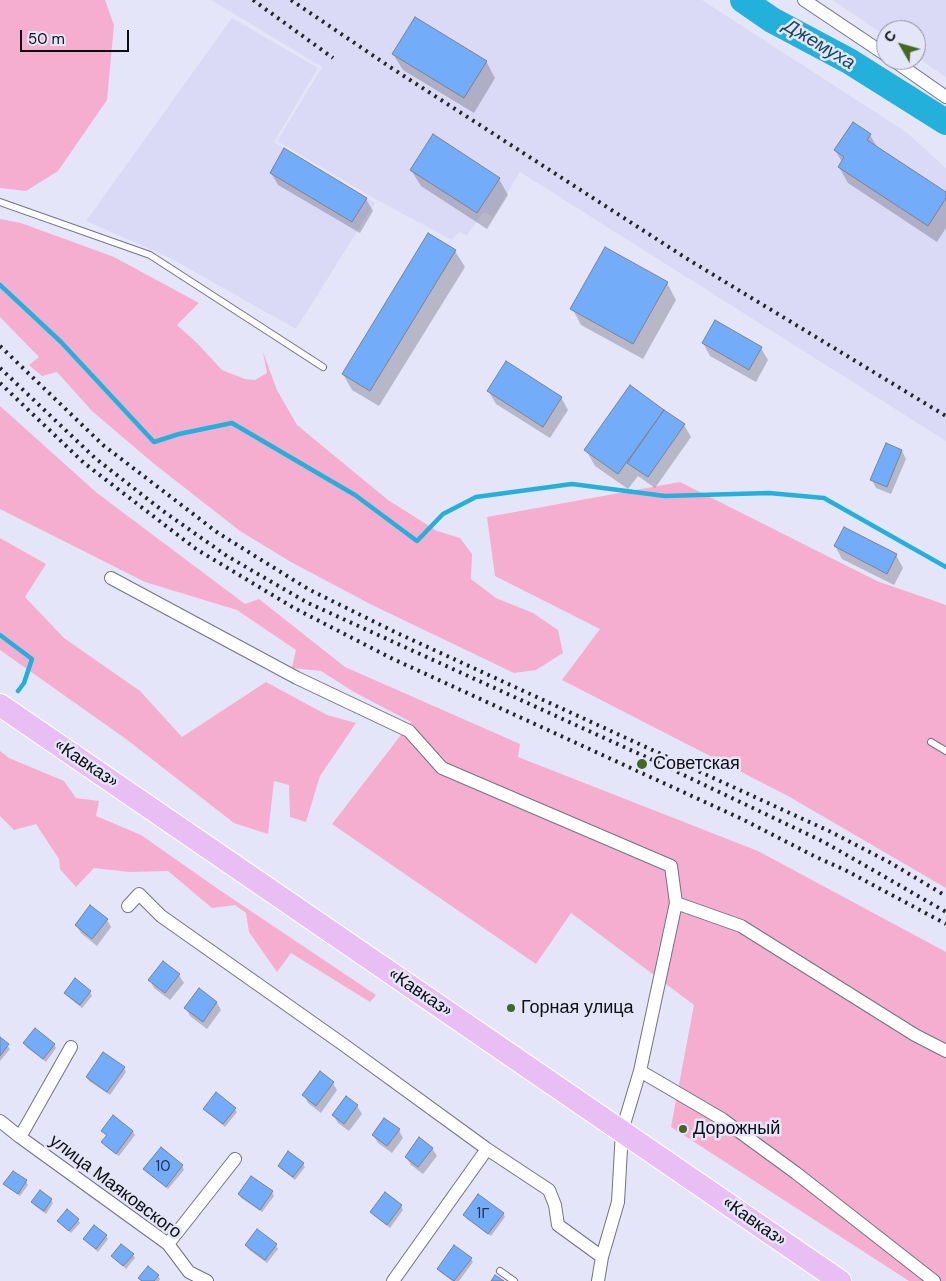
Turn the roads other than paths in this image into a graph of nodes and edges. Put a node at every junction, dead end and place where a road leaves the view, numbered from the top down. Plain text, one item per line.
1 (804, 0) edge
2 (876, 48) edge
3 (907, 70) edge
4 (946, 97) edge
5 (0, 202) edge
6 (322, 367) dead end
7 (111, 578) dead end
8 (0, 705) edge
9 (931, 742) dead end
10 (946, 751) edge
11 (676, 903) junction
12 (128, 906) dead end
13 (71, 1047) dead end
14 (946, 1051) edge
15 (640, 1071) junction
16 (0, 1121) edge
17 (622, 1131) junction
18 (20, 1137) junction
19 (486, 1149) junction
20 (235, 1159) dead end
21 (168, 1244) junction
22 (602, 1257) junction
23 (500, 1271) dead end
24 (207, 1281) edge
25 (394, 1281) edge
26 (514, 1281) edge
27 (598, 1281) edge
28 (840, 1281) edge
29 (934, 1281) edge

1 - 2 street
3 - 4 street
5 - 6 lane
7 - 11 street
8 - 17 highway, «Кавказ»
9 - 10 lane
11 - 14 street
11 - 15 street
12 - 19 street
13 - 18 street
15 - 17 street
15 - 29 street
16 - 18 street, улица Маяковского
17 - 22 street
17 - 28 highway, «Кавказ»
18 - 21 street, улица Маяковского
19 - 22 street
19 - 25 street
20 - 21 street
21 - 24 street, улица Маяковского
22 - 27 street
23 - 26 lane

